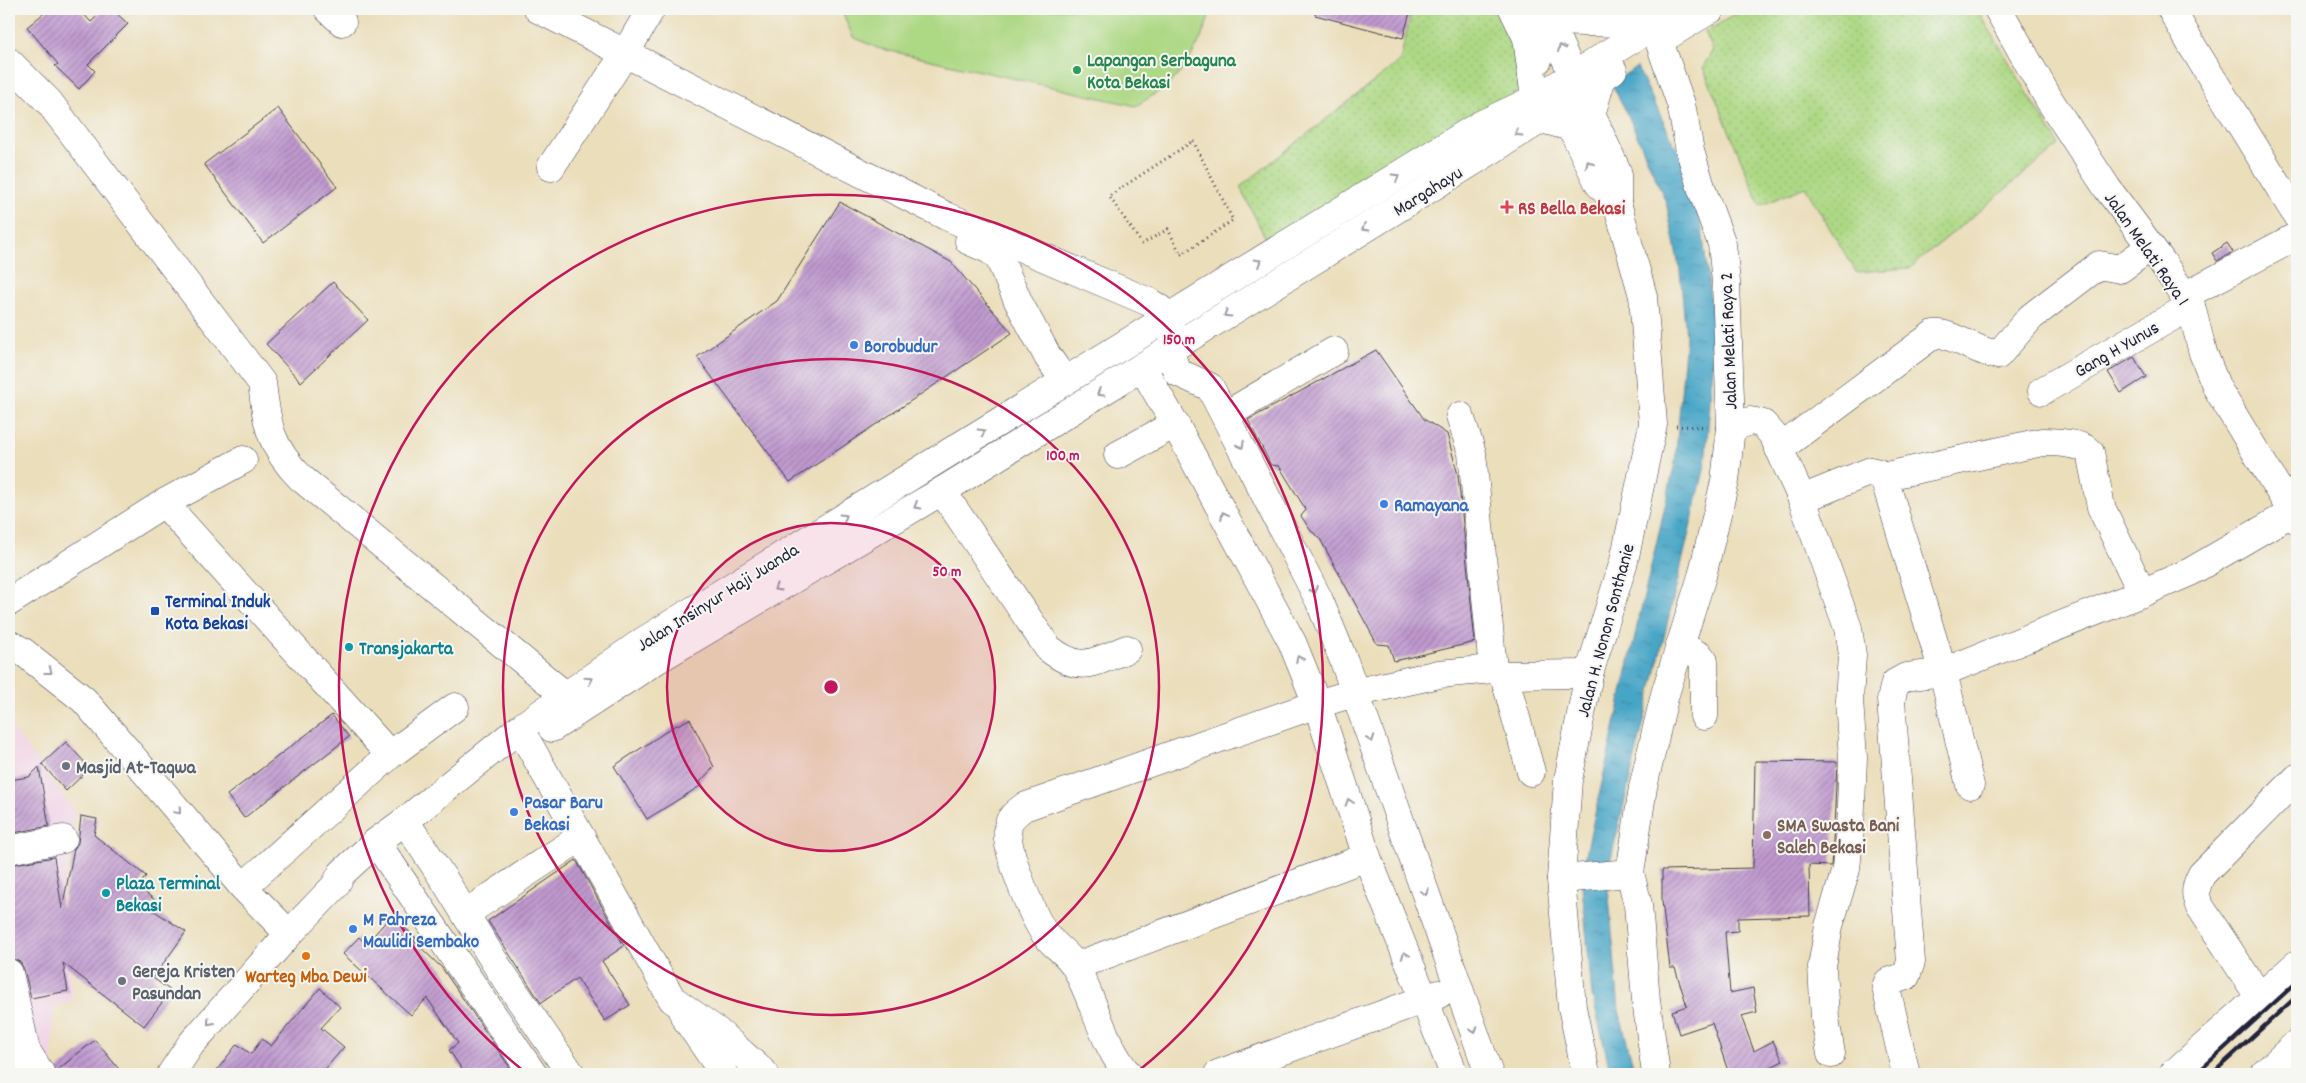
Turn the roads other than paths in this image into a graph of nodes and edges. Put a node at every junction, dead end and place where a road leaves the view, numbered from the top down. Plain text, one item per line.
1 (538, 9) edge
2 (650, 9) edge
3 (1513, 9) edge
4 (1682, 9) edge
5 (1711, 9) edge
6 (1998, 9) edge
7 (2171, 9) edge
8 (1545, 15) edge
9 (1658, 32) junction
10 (626, 52) junction
11 (9, 62) edge
12 (1567, 100) junction
13 (551, 167) dead end
14 (946, 216) junction
15 (2297, 216) edge
16 (2297, 236) edge
17 (2150, 247) junction
18 (2187, 301) junction
19 (1165, 319) junction
20 (1334, 351) dead end
21 (1175, 355) junction
22 (1142, 367) junction
23 (1065, 381) junction
24 (2042, 391) dead end
25 (1027, 404) junction
26 (1226, 415) junction
27 (1460, 416) dead end
28 (1175, 424) junction
29 (1730, 428) junction
30 (1043, 429) junction
31 (1779, 448) junction
32 (1118, 455) dead end
33 (242, 460) dead end
34 (1882, 477) junction
35 (1802, 498) junction
36 (948, 500) junction
37 (164, 503) junction
38 (2295, 516) edge
39 (822, 546) junction
40 (2142, 593) junction
41 (9, 602) edge
42 (9, 644) edge
43 (1680, 645) junction
44 (1127, 650) dead end
45 (649, 652) junction
46 (1498, 672) junction
47 (1943, 672) junction
48 (1589, 674) junction
49 (1354, 693) junction
50 (566, 696) junction
51 (1317, 704) junction
52 (455, 707) dead end
53 (1704, 716) dead end
54 (522, 737) junction
55 (390, 755) junction
56 (1531, 772) dead end
57 (2297, 778) edge
58 (1970, 785) dead end
59 (409, 827) junction
60 (581, 837) junction
61 (64, 839) dead end
62 (381, 848) junction
63 (9, 850) edge
64 (1367, 857) junction
65 (1630, 873) junction
66 (1561, 879) junction
67 (243, 887) junction
68 (466, 913) junction
69 (289, 934) junction
70 (2297, 964) edge
71 (1076, 966) junction
72 (9, 973) edge
73 (1459, 986) junction
74 (2260, 998) junction
75 (672, 999) junction
76 (1422, 1000) junction
77 (2297, 1043) edge
78 (1831, 1054) dead end
79 (28, 1070) edge
80 (171, 1074) edge
81 (533, 1074) edge
82 (571, 1074) edge
83 (724, 1074) edge
84 (765, 1074) edge
85 (1128, 1074) edge
86 (1218, 1074) edge
87 (1454, 1074) edge
88 (1489, 1074) edge
89 (1586, 1074) edge
90 (1656, 1074) edge
91 (1906, 1074) edge
92 (2172, 1074) edge
93 (2264, 1074) edge

1 - 10 street
2 - 10 street
3 - 12 street
4 - 9 street
5 - 9 street
6 - 17 street, Jalan Melati Raya 1
7 - 15 street
8 - 9 street
12 -> 8 street
9 - 12 street
9 - 29 street, Jalan Melati Raya 2
10 - 13 street
10 - 14 street
11 - 50 street
19 -> 12 street, Jalan Insinyur Haji Juanda
12 -> 21 street, Margahayu
12 - 48 street, Jalan H. Nonon Sonthanie
14 - 19 street
14 - 23 street
16 - 18 street, Gang H Yunus
17 - 18 street, Jalan Melati Raya 1
17 - 31 street
18 - 24 street, Gang H Yunus
18 - 38 street, Jalan Melati Raya 1
19 - 21 street
19 - 23 street, Jalan Insinyur Haji Juanda
20 - 26 street
21 - 22 street, Margahayu
21 - 26 street
22 - 28 street
22 -> 30 street, Jalan Insinyur Haji Juanda
23 - 25 street, Jalan Insinyur Haji Juanda
25 - 30 street
39 -> 25 street, Jalan Insinyur Haji Juanda
26 -> 49 street
27 - 46 street
28 - 32 street
51 -> 28 street
29 - 31 street
29 - 43 street, Jalan Melati Raya 2
30 - 36 street, Jalan Insinyur Haji Juanda
31 - 35 street
33 - 37 street
34 - 35 street
34 - 40 street
34 - 47 street
35 - 78 street
36 -> 39 street, Jalan Insinyur Haji Juanda
36 - 44 street
37 - 41 street
37 - 55 street
38 - 40 street
39 - 45 street, Jalan Insinyur Haji Juanda
40 - 47 street
42 -> 67 street
43 - 53 street
43 - 65 street, Jalan Melati Raya 2
50 -> 45 street, Jalan Insinyur Haji Juanda
45 - 54 street, Jalan Insinyur Haji Juanda
46 - 48 street
46 - 49 street
46 - 56 street
47 - 58 street
47 - 91 street
48 - 66 street, Jalan H. Nonon Sonthanie
49 - 51 street
49 -> 73 street
50 - 54 street, Jalan Insinyur Haji Juanda
64 -> 51 street
51 - 71 street
52 - 55 street
54 - 59 street, Jalan Insinyur Haji Juanda
54 - 60 street
55 - 67 street
57 - 74 street
59 - 62 street, Jalan Insinyur Haji Juanda
59 - 68 street
60 - 68 street
60 - 75 street
61 - 63 street
62 - 69 street, Jalan Insinyur Haji Juanda
62 - 81 street
64 - 71 street
76 -> 64 street
65 - 66 street
65 - 90 street
66 - 89 street, Jalan H. Nonon Sonthanie
67 - 69 street
68 - 82 street
69 -> 80 street, Jalan Insinyur Haji Juanda
70 - 74 street
71 - 85 street
72 - 79 street
73 - 76 street
73 -> 88 street
74 - 92 street
75 - 83 street
75 - 84 street
76 - 86 street
76 - 87 street
77 - 93 street

